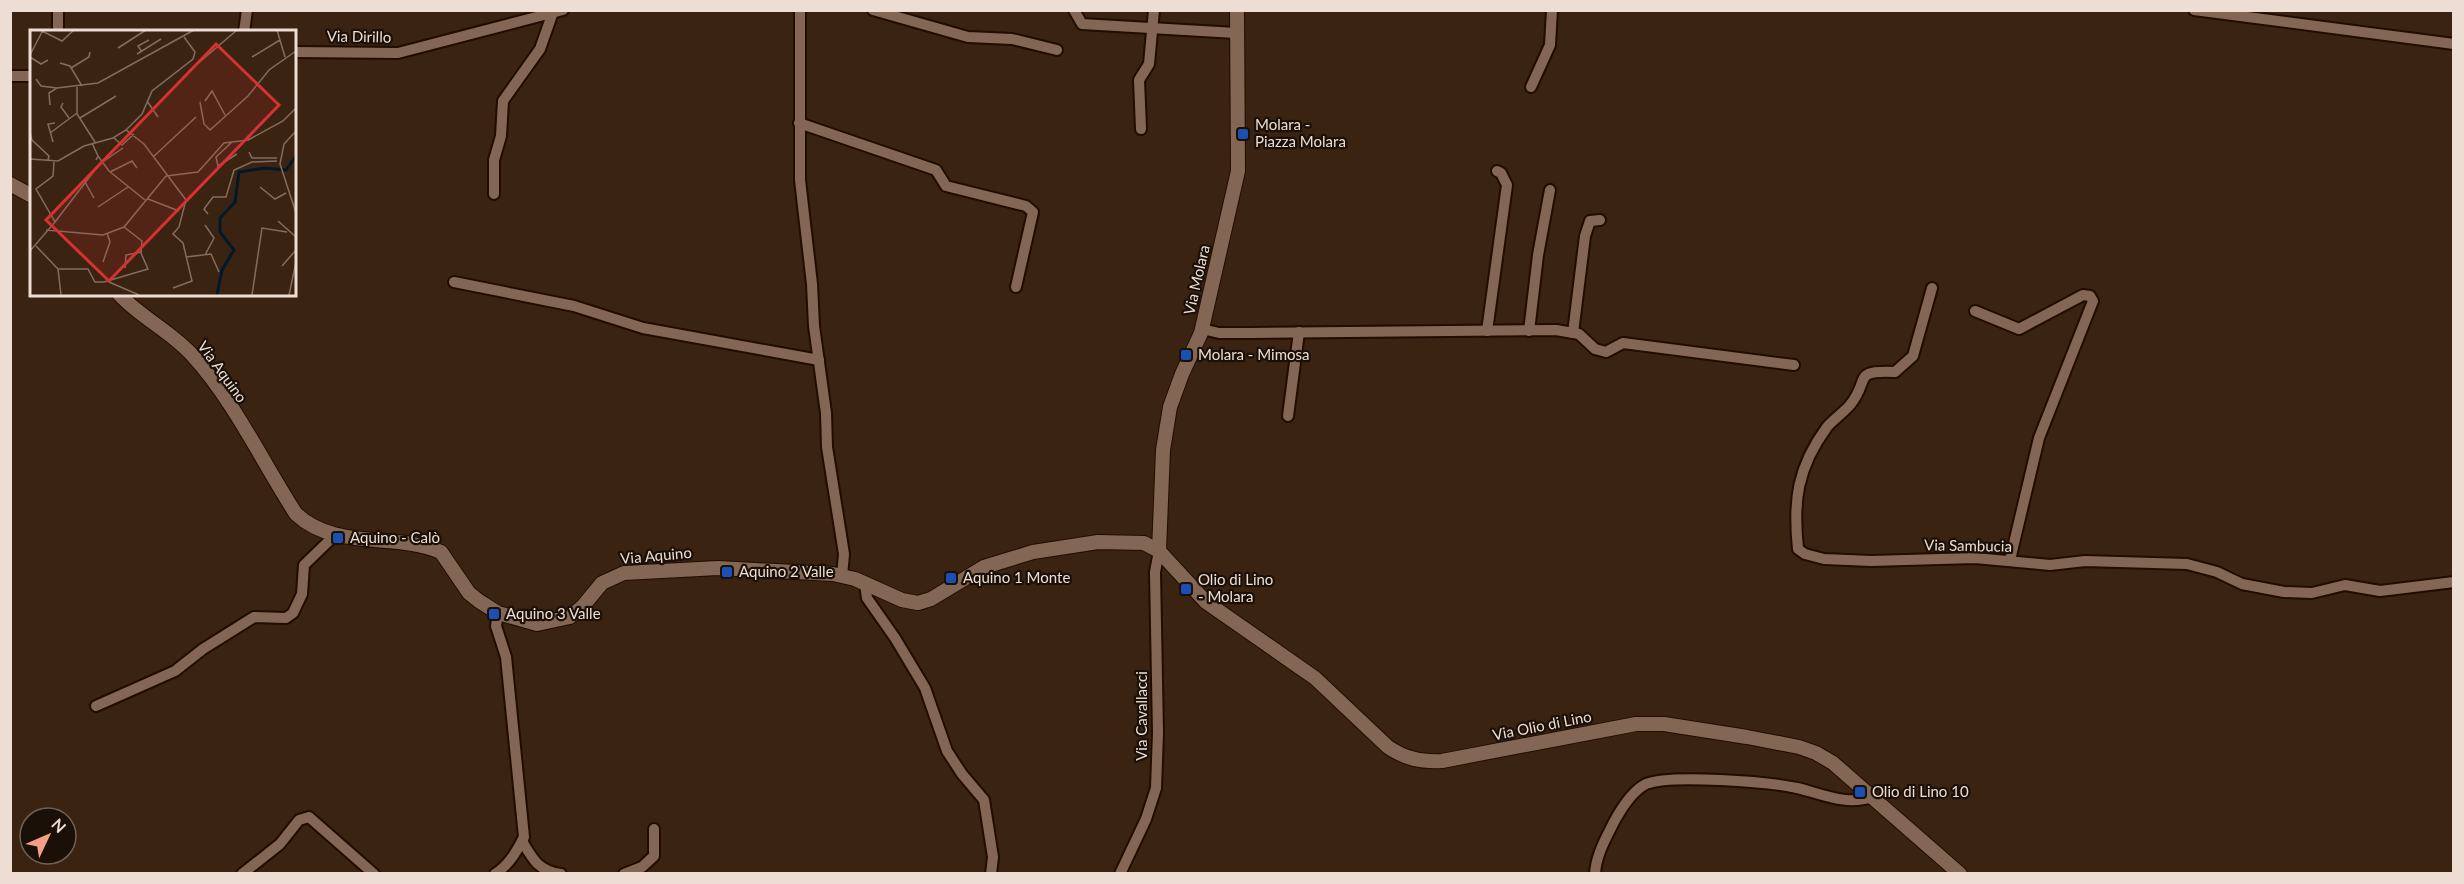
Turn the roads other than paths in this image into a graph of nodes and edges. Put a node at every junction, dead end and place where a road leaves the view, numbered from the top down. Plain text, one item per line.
1 (58, 10) edge
2 (247, 10) edge
3 (800, 10) edge
4 (873, 10) edge
5 (1074, 10) edge
6 (1154, 10) edge
7 (1237, 10) edge
8 (1552, 10) edge
9 (2194, 10) edge
10 (557, 13) edge
11 (1152, 28) junction
12 (58, 30) edge
13 (244, 30) edge
14 (1236, 33) junction
15 (2454, 44) edge
16 (1057, 50) dead end
17 (296, 52) edge
18 (10, 76) edge
19 (30, 76) edge
20 (1531, 87) dead end
21 (799, 123) junction
22 (1141, 129) dead end
23 (1497, 171) dead end
24 (10, 184) edge
25 (1550, 190) dead end
26 (494, 194) dead end
27 (30, 195) edge
28 (1600, 220) dead end
29 (454, 282) dead end
30 (1016, 287) dead end
31 (1932, 288) dead end
32 (121, 296) edge
33 (1975, 311) dead end
34 (1202, 329) junction
35 (1487, 331) junction
36 (1529, 331) junction
37 (1299, 332) junction
38 (1573, 333) junction
39 (819, 360) junction
40 (1794, 365) dead end
41 (1288, 416) dead end
42 (335, 535) junction
43 (1159, 551) junction
44 (2010, 560) junction
45 (842, 576) junction
46 (2454, 582) edge
47 (866, 584) junction
48 (498, 613) junction
49 (96, 706) dead end
50 (1872, 797) junction
51 (654, 829) dead end
52 (522, 841) junction
53 (242, 873) edge
54 (374, 873) edge
55 (495, 873) edge
56 (561, 873) edge
57 (624, 873) edge
58 (991, 873) edge
59 (1120, 873) edge
60 (1595, 873) edge
61 (1960, 873) edge

1 - 12 street
2 - 13 street
3 - 21 street
4 - 16 street
5 - 11 street
6 - 11 street
7 - 14 street, Via Molara
8 - 20 street
9 - 15 street
10 - 17 street, Via Dirillo
10 - 26 street
11 - 14 street
11 - 22 street
14 - 34 street, Via Molara
18 - 19 street
21 - 30 street
21 - 39 street
23 - 35 street
24 - 27 street
25 - 36 street
28 - 38 street
29 - 39 street
31 - 44 street, Via Sambucia
32 - 42 street, Via Aquino
33 - 44 street
34 - 37 street
34 - 43 street, Via Molara
35 - 36 street
35 - 37 street
36 - 38 street
37 - 41 street
38 - 40 street
39 - 45 street
42 - 48 street, Via Aquino
42 - 49 street
43 - 47 street, Via Aquino
43 - 50 street, Via Olio di Lino
43 - 59 street, Via Cavallacci
44 - 46 street, Via Sambucia
45 - 47 street, Via Aquino
45 - 48 street, Via Aquino
47 - 58 street
48 - 52 street
50 - 60 street
50 - 61 street, Via Olio di Lino
51 - 57 street
52 - 55 street
52 - 56 street
53 - 54 street

